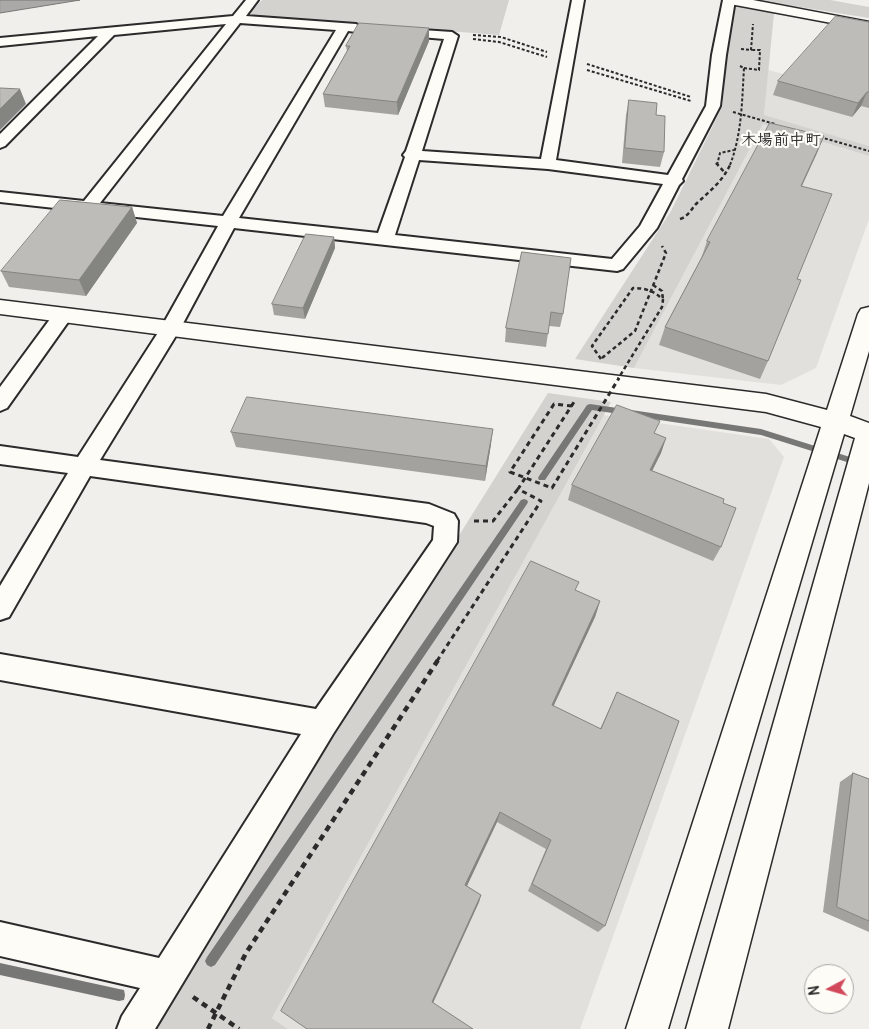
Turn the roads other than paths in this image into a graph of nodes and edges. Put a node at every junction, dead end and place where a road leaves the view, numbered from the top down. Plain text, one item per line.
1 (252, 0) edge
2 (578, 0) edge
3 (730, 0) edge
4 (239, 19) junction
5 (869, 26) edge
6 (344, 27) junction
7 (110, 32) junction
8 (0, 42) edge
9 (0, 143) edge
10 (411, 155) junction
11 (548, 164) junction
12 (674, 181) junction
13 (0, 197) edge
14 (88, 207) junction
15 (229, 221) junction
16 (385, 240) junction
17 (0, 307) edge
18 (869, 314) edge
19 (62, 315) junction
20 (170, 329) junction
21 (0, 403) edge
22 (836, 421) junction
23 (869, 434) edge
24 (0, 455) edge
25 (84, 466) junction
26 (0, 609) edge
27 (0, 667) edge
28 (322, 724) junction
29 (0, 939) edge
30 (167, 977) junction
31 (135, 1029) edge
32 (647, 1029) edge
33 (708, 1029) edge

1 - 4 street
2 - 11 street
3 - 5 street
3 - 12 street
4 - 6 street
4 - 7 street
4 - 14 street
6 - 10 street
6 - 15 street
7 - 8 street
7 - 9 street
10 - 11 street
10 - 16 street
11 - 12 street
12 - 16 street
13 - 14 street
14 - 15 street
15 - 16 street
15 - 20 street
17 - 19 street
18 - 22 street
19 - 20 street
19 - 21 street
20 - 22 street
20 - 25 street
22 - 23 street
22 - 32 street
23 - 33 street
24 - 25 street
25 - 26 street
25 - 28 street
27 - 28 street
28 - 30 street
29 - 30 street
30 - 31 street

